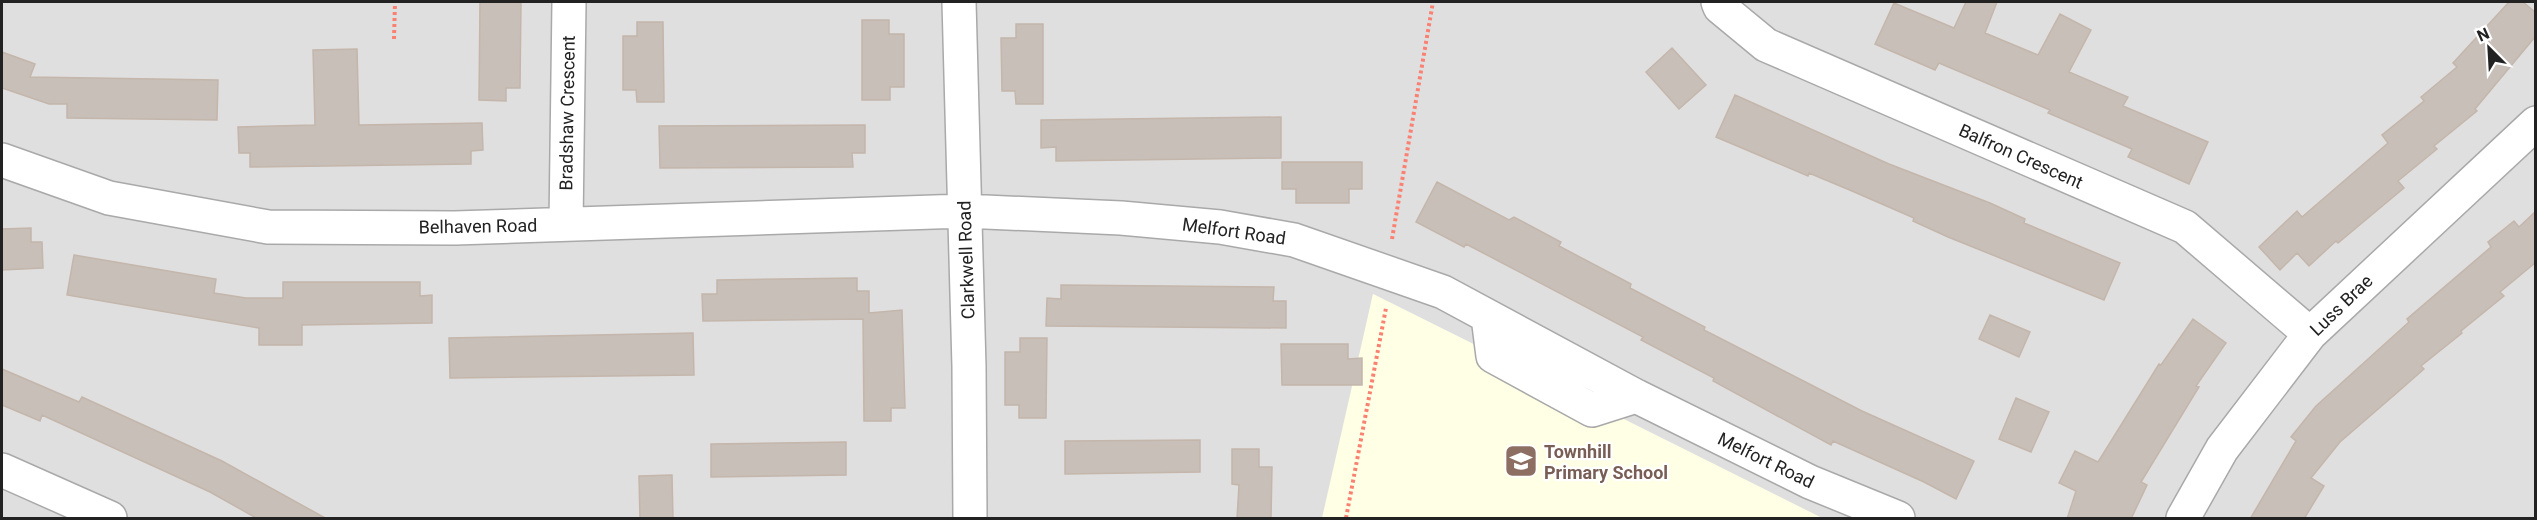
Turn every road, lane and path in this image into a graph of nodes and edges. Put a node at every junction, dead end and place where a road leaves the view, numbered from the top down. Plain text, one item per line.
1 (395, 2) edge
2 (569, 2) edge
3 (959, 2) edge
4 (1433, 2) edge
5 (1718, 2) edge
6 (394, 39) dead end
7 (2535, 123) edge
8 (2, 160) edge
9 (964, 211) junction
10 (566, 224) junction
11 (1389, 274) junction
12 (2310, 334) junction
13 (2, 470) edge
14 (110, 519) edge
15 (970, 519) edge
16 (1346, 519) edge
17 (1898, 519) edge
18 (2183, 519) edge

1 - 6 path
2 - 10 street, Bradshaw Crescent
3 - 9 street, Clarkwell Road
4 - 11 path
5 - 12 street, Balfron Crescent
7 - 12 street, Luss Brae
8 - 10 street, Belhaven Road
9 - 10 street, Belhaven Road
9 - 11 street, Melfort Road
9 - 15 street, Clarkwell Road
11 - 16 path
11 - 17 street, Melfort Road
12 - 18 street, Luss Brae
13 - 14 street

